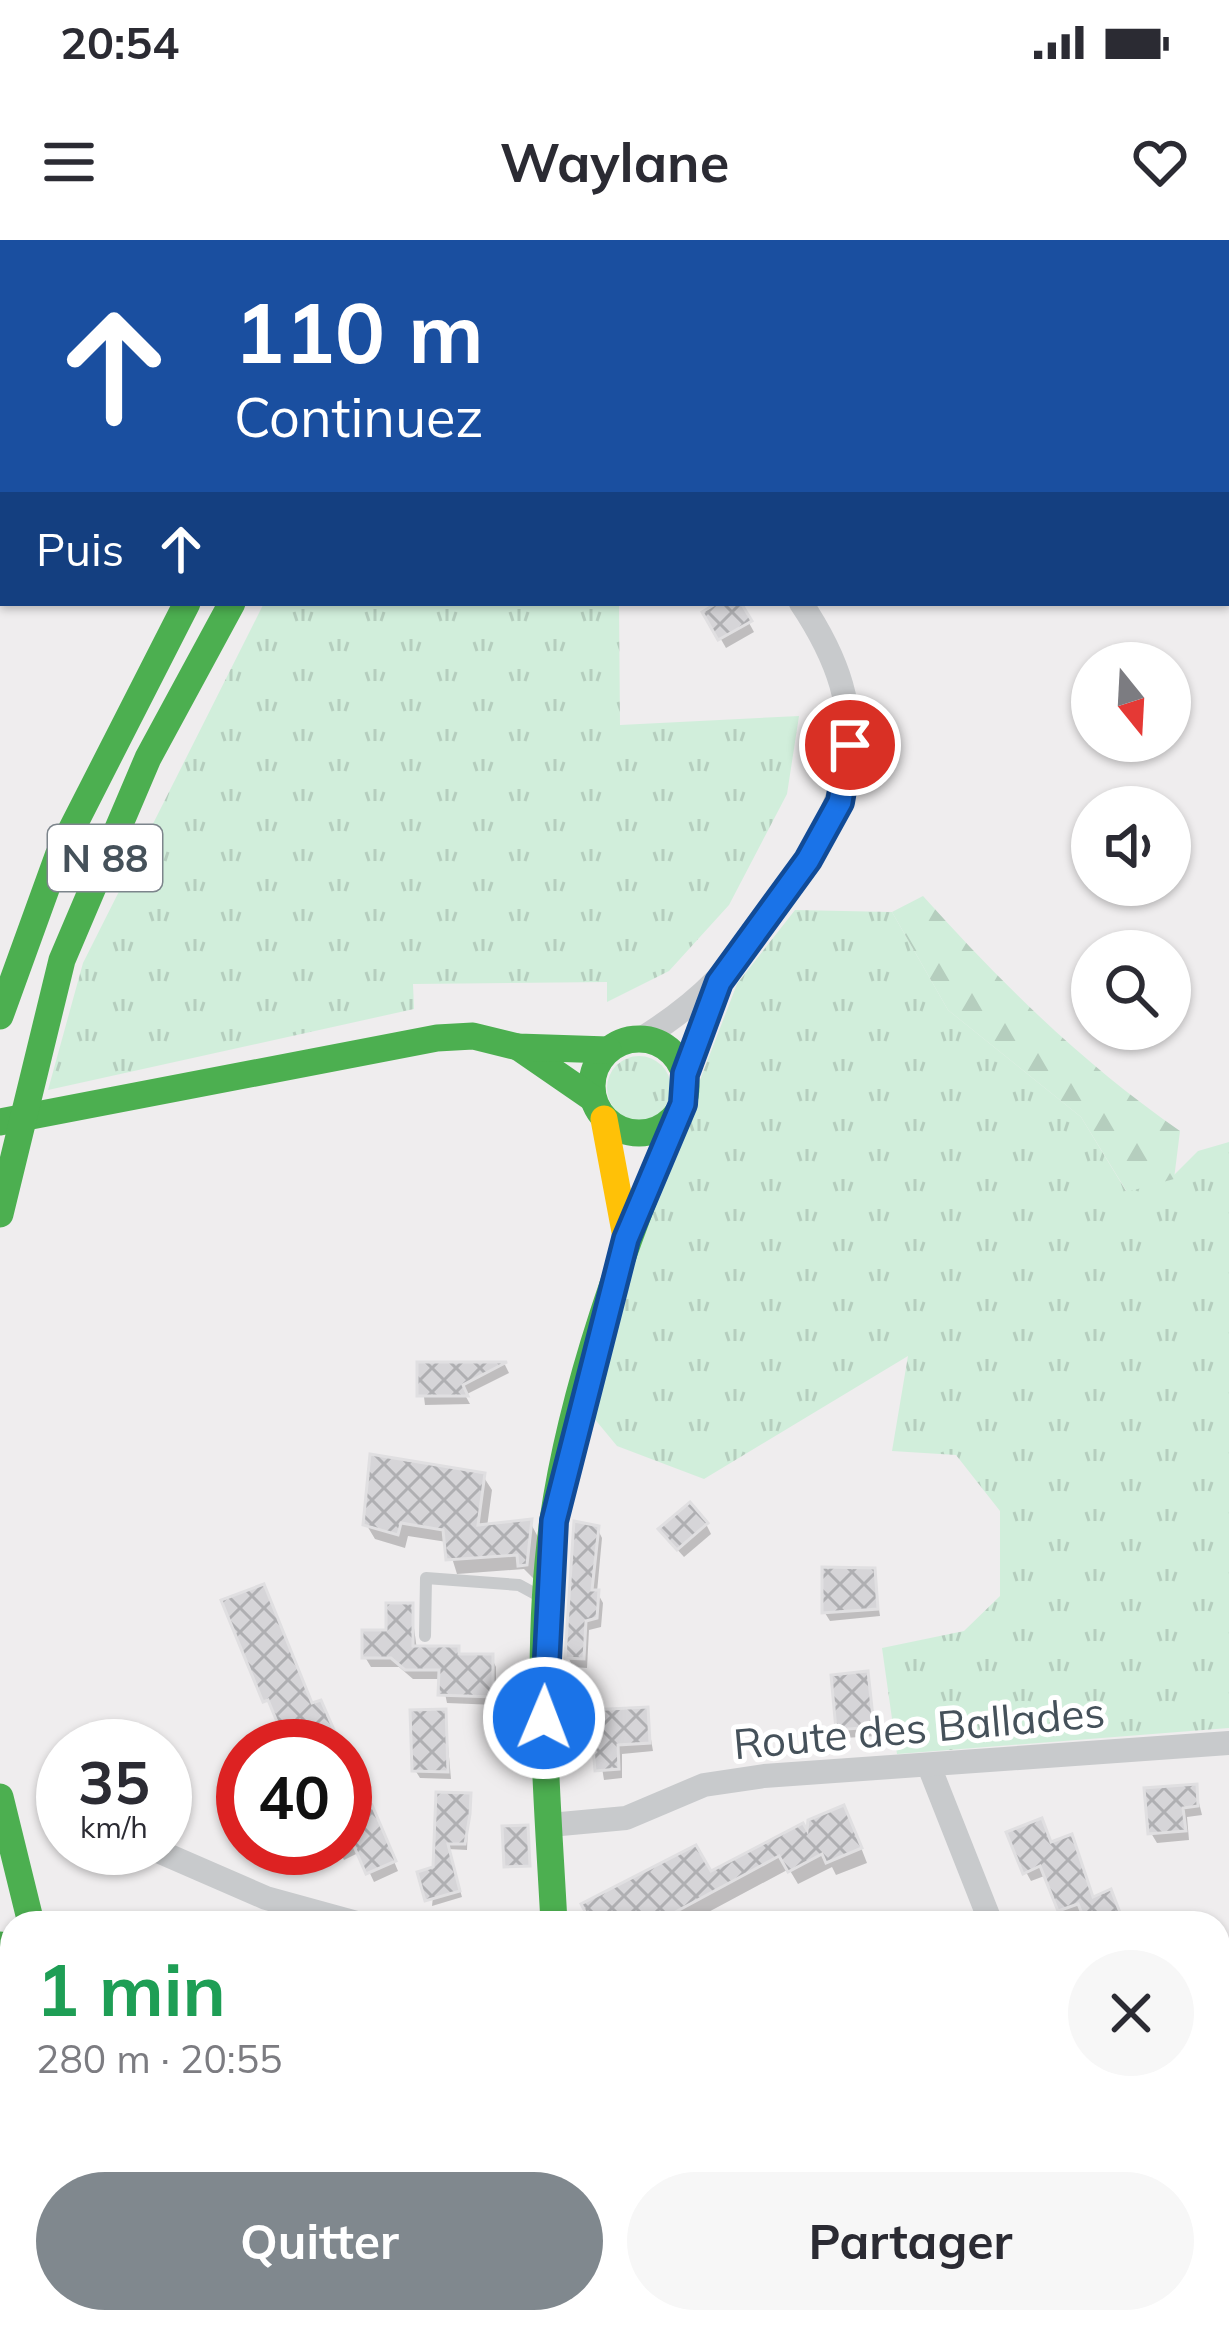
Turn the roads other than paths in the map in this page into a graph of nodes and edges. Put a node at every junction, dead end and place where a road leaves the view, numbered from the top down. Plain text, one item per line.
1 (185, 606) edge
2 (230, 606) edge
3 (803, 606) edge
4 (719, 982) junction
5 (0, 1016) edge
6 (641, 1039) junction
7 (518, 1047) junction
8 (608, 1050) junction
9 (685, 1074) junction
10 (598, 1109) junction
11 (675, 1118) junction
12 (0, 1122) edge
13 (0, 1214) edge
14 (626, 1239) junction
15 (548, 1600) junction
16 (425, 1636) dead end
17 (1229, 1743) edge
18 (929, 1766) junction
19 (0, 1797) edge
20 (550, 1825) junction
21 (192, 1866) edge
22 (29, 1911) edge
23 (313, 1911) edge
24 (554, 1911) edge
25 (986, 1911) edge

1 - 5 main road, N 88
2 - 13 main road, N 88
3 - 4 street
4 - 6 street
4 - 9 street
6 - 8 main road
6 - 9 main road
7 - 8 main road
7 - 10 main road
7 - 12 main road
8 - 10 main road
9 - 11 main road
10 - 11 main road
10 - 14 main road
11 - 14 main road
14 - 15 main road
15 - 16 lane
15 - 20 main road
17 - 18 street, Route des Ballades
18 - 20 street, Route des Ballades
18 - 25 street
19 - 22 main road
20 - 24 main road
21 - 23 street

